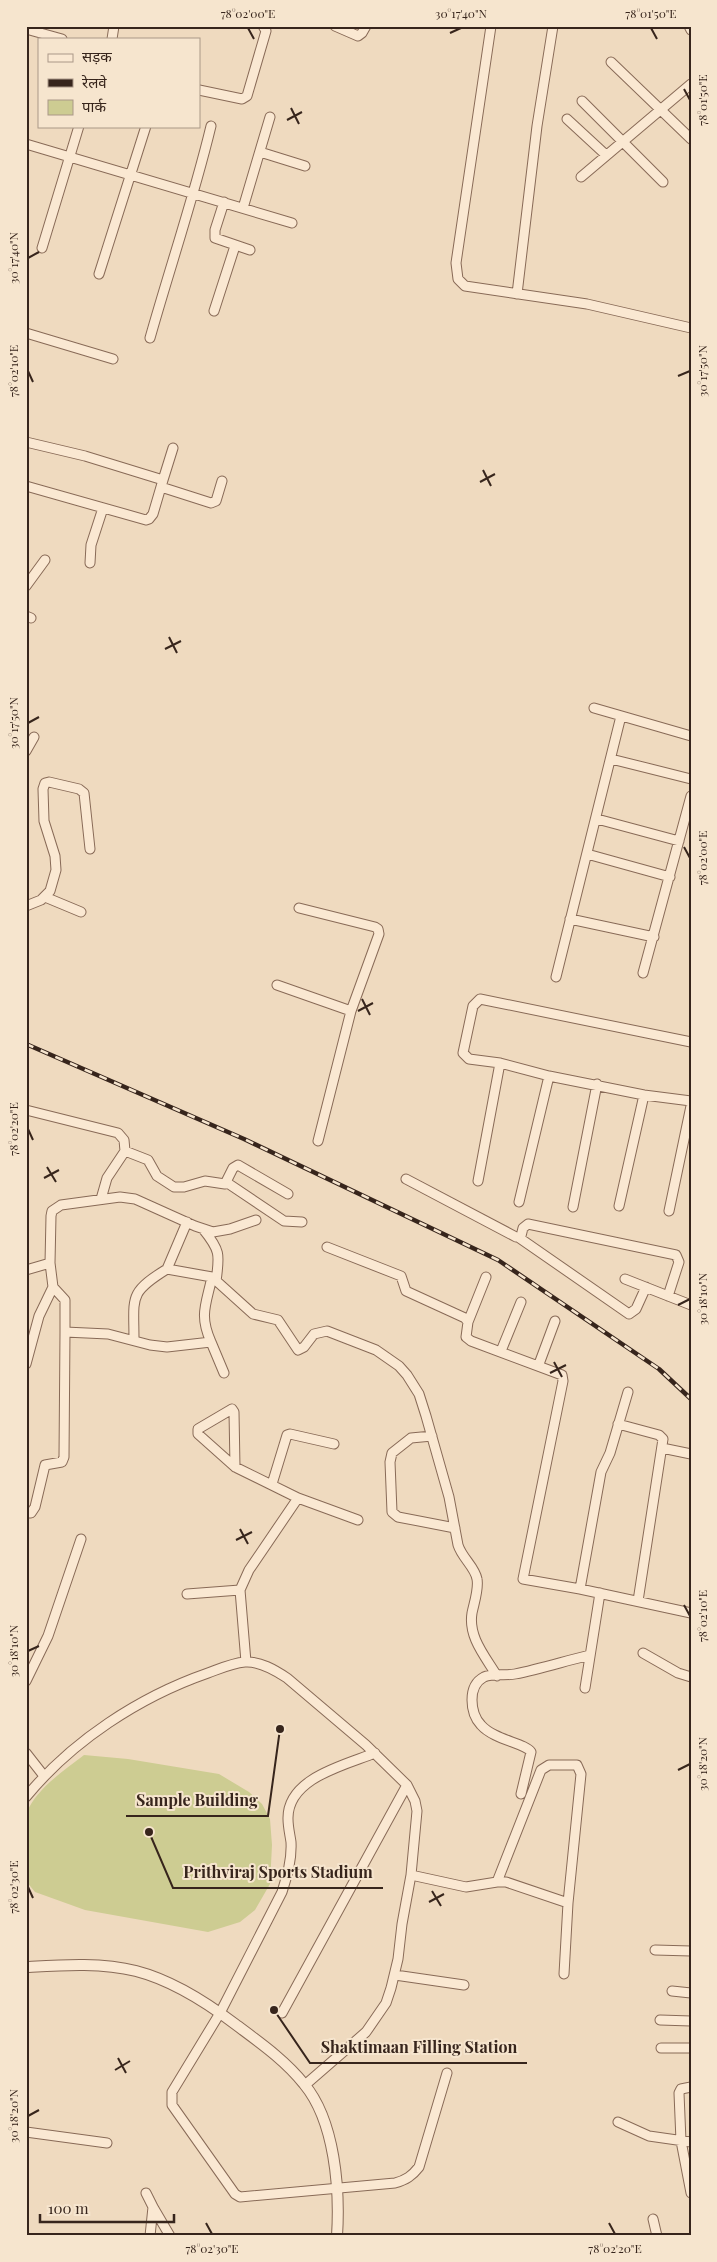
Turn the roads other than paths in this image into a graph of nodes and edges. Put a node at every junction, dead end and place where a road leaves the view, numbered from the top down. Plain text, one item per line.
1 (262, 26) edge
2 (335, 26) edge
3 (366, 26) edge
4 (491, 26) edge
5 (553, 26) edge
6 (689, 26) edge
7 (26, 29) edge
8 (691, 30) edge
9 (58, 38) edge
10 (611, 62) dead end
11 (691, 84) edge
12 (200, 90) edge
13 (582, 101) dead end
14 (661, 109) junction
15 (270, 117) dead end
16 (568, 119) dead end
17 (211, 126) dead end
18 (77, 128) edge
19 (145, 128) edge
20 (691, 138) edge
21 (623, 141) junction
22 (26, 144) edge
23 (260, 152) junction
24 (70, 156) junction
25 (606, 156) junction
26 (305, 166) dead end
27 (131, 174) junction
28 (581, 177) dead end
29 (663, 182) dead end
30 (195, 193) junction
31 (224, 202) junction
32 (243, 208) junction
33 (292, 223) dead end
34 (235, 246) junction
35 (42, 248) dead end
36 (250, 250) dead end
37 (99, 274) dead end
38 (518, 294) junction
39 (214, 311) dead end
40 (691, 328) edge
41 (26, 333) edge
42 (150, 338) dead end
43 (113, 359) dead end
44 (26, 442) edge
45 (173, 448) dead end
46 (222, 481) dead end
47 (162, 483) junction
48 (26, 486) edge
49 (103, 508) junction
50 (45, 560) dead end
51 (90, 563) dead end
52 (26, 586) edge
53 (594, 708) dead end
54 (621, 716) junction
55 (691, 736) edge
56 (34, 737) dead end
57 (26, 751) edge
58 (611, 759) junction
59 (691, 779) edge
60 (691, 796) edge
61 (597, 819) junction
62 (679, 841) junction
63 (90, 849) dead end
64 (587, 854) junction
65 (670, 877) junction
66 (45, 897) junction
67 (26, 906) edge
68 (300, 908) dead end
69 (80, 912) dead end
70 (570, 919) junction
71 (654, 937) junction
72 (644, 973) dead end
73 (556, 977) dead end
74 (276, 985) dead end
75 (351, 1012) junction
76 (691, 1042) edge
77 (500, 1063) junction
78 (549, 1076) junction
79 (597, 1084) junction
80 (644, 1095) junction
81 (691, 1101) edge
82 (691, 1106) edge
83 (26, 1110) edge
84 (318, 1141) dead end
85 (125, 1151) junction
86 (406, 1179) dead end
87 (478, 1181) dead end
88 (226, 1182) junction
89 (288, 1194) dead end
90 (101, 1199) junction
91 (519, 1202) dead end
92 (619, 1206) dead end
93 (572, 1207) dead end
94 (669, 1211) dead end
95 (256, 1220) dead end
96 (187, 1222) junction
97 (302, 1222) dead end
98 (203, 1229) junction
99 (518, 1237) junction
100 (327, 1247) dead end
101 (50, 1263) junction
102 (167, 1269) junction
103 (26, 1270) edge
104 (486, 1278) dead end
105 (214, 1279) junction
106 (625, 1279) dead end
107 (53, 1287) junction
108 (646, 1287) junction
109 (668, 1296) junction
110 (521, 1302) dead end
111 (691, 1305) edge
112 (555, 1321) dead end
113 (468, 1322) junction
114 (65, 1332) junction
115 (134, 1340) junction
116 (211, 1342) junction
117 (500, 1351) junction
118 (26, 1364) edge
119 (538, 1364) junction
120 (224, 1373) dead end
121 (628, 1392) dead end
122 (618, 1424) junction
123 (432, 1436) junction
124 (334, 1444) dead end
125 (662, 1448) junction
126 (691, 1454) edge
127 (235, 1467) junction
128 (272, 1484) junction
129 (298, 1498) junction
130 (26, 1513) edge
131 (358, 1520) dead end
132 (455, 1528) junction
133 (82, 1539) dead end
134 (580, 1589) junction
135 (240, 1590) junction
136 (600, 1593) junction
137 (187, 1594) dead end
138 (638, 1601) junction
139 (691, 1612) edge
140 (642, 1653) dead end
141 (590, 1655) junction
142 (246, 1662) junction
143 (497, 1676) junction
144 (691, 1677) edge
145 (26, 1681) edge
146 (585, 1688) dead end
147 (26, 1753) edge
148 (375, 1753) junction
149 (44, 1776) junction
150 (407, 1784) junction
151 (521, 1794) dead end
152 (26, 1798) edge
153 (411, 1875) junction
154 (497, 1882) junction
155 (568, 1903) junction
156 (655, 1950) dead end
157 (691, 1951) edge
158 (26, 1967) edge
159 (564, 1974) dead end
160 (395, 1975) junction
161 (464, 1985) dead end
162 (672, 1991) dead end
163 (691, 1993) edge
164 (220, 2013) junction
165 (282, 2013) dead end
166 (660, 2020) dead end
167 (691, 2021) edge
168 (661, 2048) dead end
169 (691, 2048) edge
170 (447, 2073) dead end
171 (304, 2085) junction
172 (691, 2087) edge
173 (618, 2122) dead end
174 (26, 2132) edge
175 (686, 2142) edge
176 (107, 2143) dead end
177 (338, 2189) junction
178 (146, 2193) dead end
179 (691, 2193) edge
180 (153, 2207) junction
181 (653, 2219) dead end
182 (150, 2236) edge
183 (170, 2236) edge
184 (337, 2236) edge
185 (657, 2236) edge

1 - 12 street
2 - 3 street
4 - 38 street
5 - 38 street
6 - 8 street
7 - 9 street
10 - 14 street
11 - 14 street
13 - 21 street
14 - 20 street
14 - 21 street
15 - 23 street
16 - 25 street
17 - 30 street
18 - 24 street
19 - 27 street
21 - 25 street
21 - 29 street
22 - 24 street
23 - 26 street
23 - 32 street
24 - 27 street
24 - 35 street
25 - 28 street
27 - 30 street
27 - 37 street
30 - 31 street
30 - 42 street
31 - 32 street
31 - 34 street
32 - 33 street
34 - 36 street
34 - 39 street
38 - 40 street
41 - 43 street
44 - 47 street
45 - 47 street
46 - 47 street
47 - 49 street
48 - 49 street
49 - 51 street
50 - 52 street
53 - 54 street
54 - 55 street
54 - 58 street
56 - 57 street
58 - 59 street
58 - 61 street
60 - 62 street
61 - 62 street
61 - 64 street
62 - 65 street
63 - 66 street
64 - 65 street
64 - 70 street
65 - 71 street
66 - 67 street
66 - 69 street
68 - 75 street
70 - 71 street
70 - 73 street
71 - 72 street
74 - 75 street
75 - 84 street
76 - 77 street
77 - 78 street
77 - 87 street
78 - 79 street
78 - 91 street
79 - 80 street
79 - 93 street
80 - 81 street
80 - 92 street
82 - 94 street
83 - 85 street
85 - 88 street
85 - 90 street
86 - 99 street
88 - 89 street
88 - 97 street
90 - 96 street
90 - 101 street
95 - 98 street
96 - 98 street
96 - 102 street
98 - 105 street
99 - 108 street
99 - 109 street
100 - 113 street
101 - 103 street
101 - 107 street
102 - 105 street
102 - 115 street
104 - 113 street
105 - 116 street
105 - 123 street
106 - 108 street
107 - 114 street
107 - 118 street
108 - 109 street
109 - 111 street
110 - 117 street
112 - 119 street
113 - 117 street
114 - 115 street
114 - 130 street
115 - 116 street
116 - 120 street
117 - 119 street
119 - 134 street
121 - 122 street
122 - 125 street
122 - 134 street
123 - 132 street
123 - 132 street
124 - 128 street
125 - 126 street
125 - 138 street
127 - 127 street
127 - 128 street
128 - 129 street
129 - 131 street
129 - 135 street
132 - 143 street
133 - 145 street
134 - 136 street
135 - 137 street
135 - 142 street
136 - 138 street
136 - 141 street
138 - 139 street
140 - 144 street
141 - 143 street
141 - 146 street
142 - 148 street
142 - 149 street
143 - 151 street
147 - 149 street
148 - 150 street
148 - 164 street
149 - 152 street
150 - 153 street
150 - 165 street
153 - 154 street
153 - 160 street
154 - 155 street
154 - 155 street
155 - 159 street
156 - 157 street
158 - 164 street
160 - 161 street
160 - 171 street
162 - 163 street
164 - 171 street
164 - 177 street
166 - 167 street
168 - 169 street
170 - 177 street
171 - 177 street
172 - 175 street
173 - 175 street
174 - 176 street
175 - 179 street
177 - 184 street
178 - 180 street
180 - 182 street
180 - 183 street
181 - 185 street

